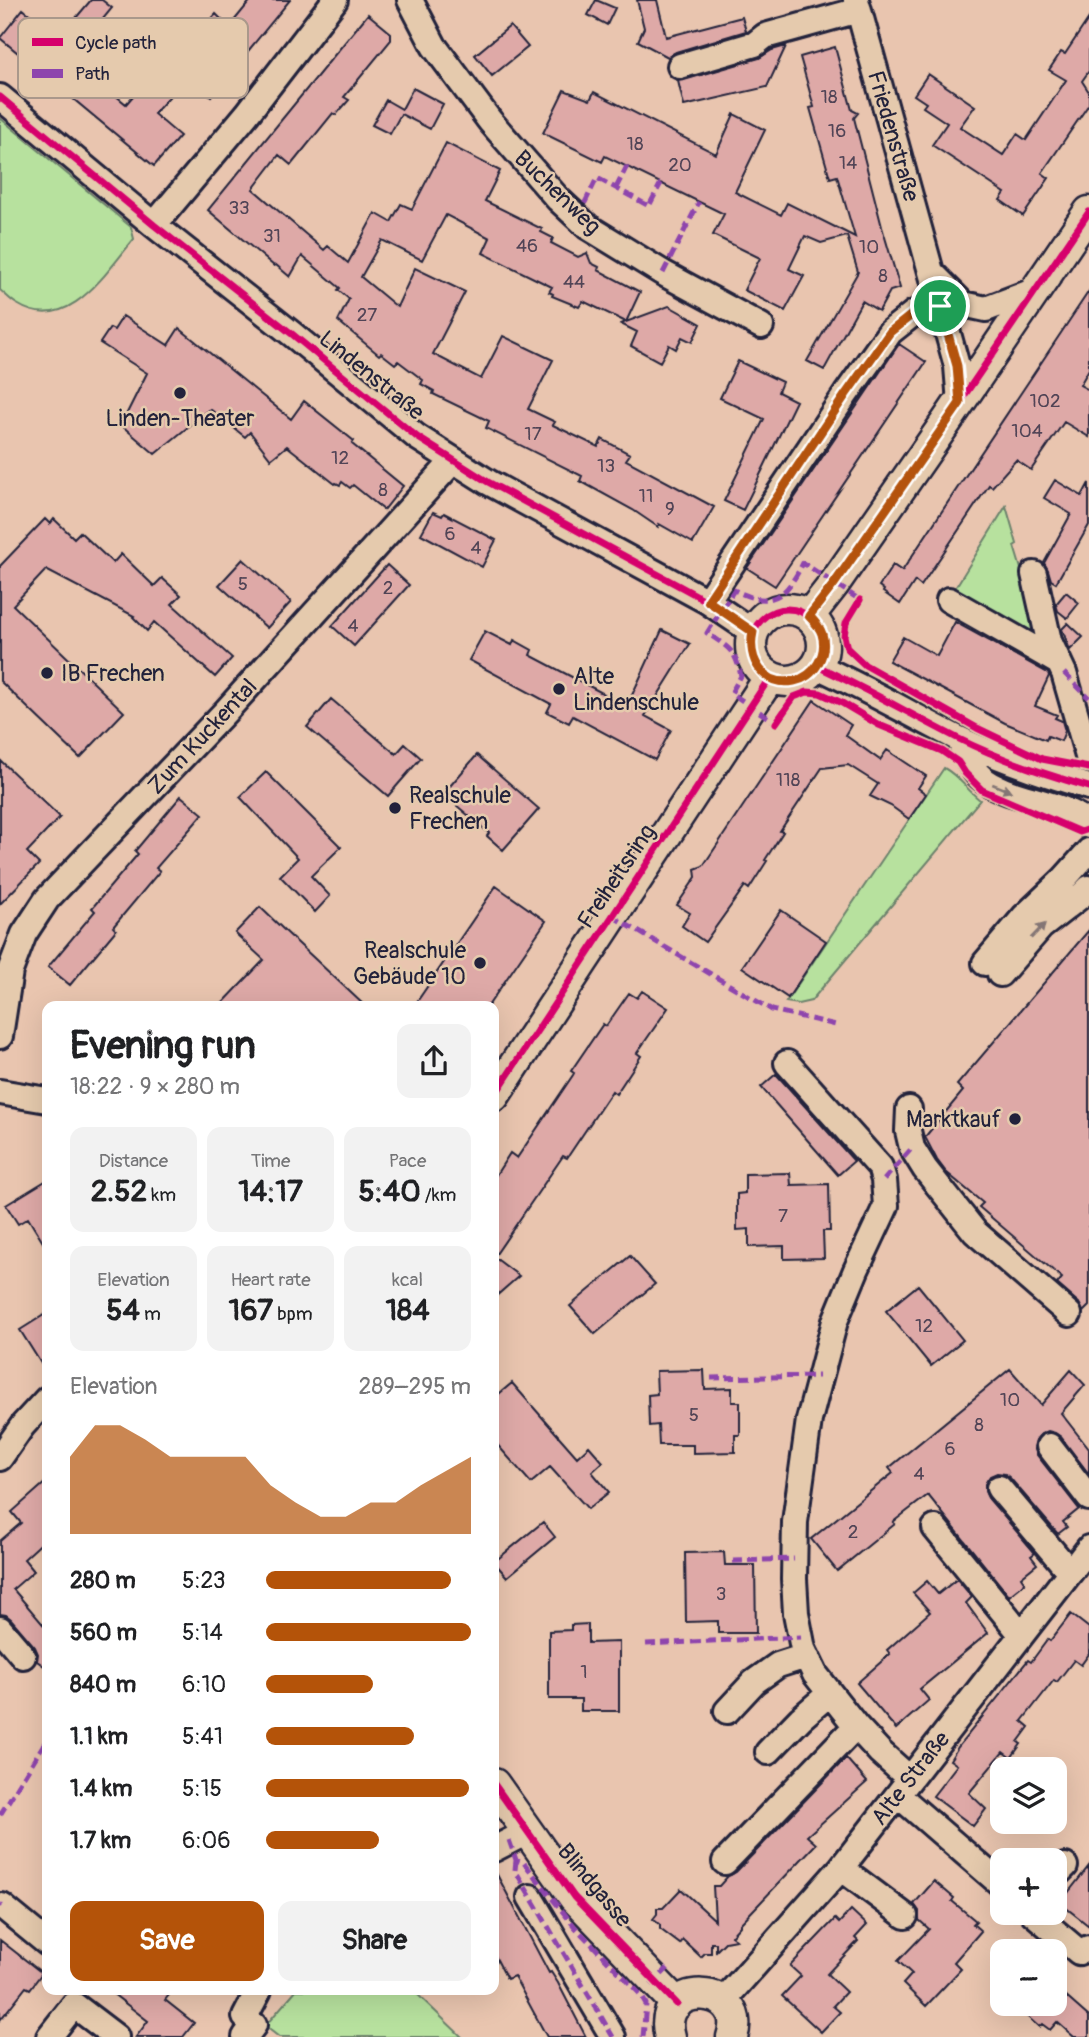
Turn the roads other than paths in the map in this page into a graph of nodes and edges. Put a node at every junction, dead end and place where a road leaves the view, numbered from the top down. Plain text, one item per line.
1 (335, 0) edge
2 (410, 0) edge
3 (857, 5) edge
4 (680, 66) dead end
5 (0, 97) edge
6 (1089, 212) edge
7 (153, 225) junction
8 (932, 273) junction
9 (1036, 290) junction
10 (940, 306) junction
11 (761, 326) dead end
12 (960, 403) junction
13 (453, 461) junction
14 (1034, 574) dead end
15 (949, 600) dead end
16 (708, 601) junction
17 (809, 616) junction
18 (753, 632) junction
19 (1058, 662) junction
20 (817, 666) junction
21 (770, 677) junction
22 (959, 739) junction
23 (1089, 760) edge
24 (1088, 784) edge
25 (1089, 826) edge
26 (1089, 851) edge
27 (1086, 891) edge
28 (0, 1036) edge
29 (787, 1062) dead end
30 (499, 1088) edge
31 (0, 1092) edge
32 (42, 1099) edge
33 (909, 1109) dead end
34 (1069, 1314) dead end
35 (42, 1404) edge
36 (1049, 1446) dead end
37 (1, 1454) edge
38 (999, 1488) dead end
39 (1089, 1497) edge
40 (935, 1528) dead end
41 (1089, 1548) edge
42 (1070, 1572) junction
43 (0, 1629) edge
44 (1021, 1634) junction
45 (23, 1656) dead end
46 (806, 1656) junction
47 (830, 1693) junction
48 (727, 1712) dead end
49 (856, 1726) junction
50 (768, 1752) dead end
51 (904, 1787) junction
52 (499, 1790) edge
53 (527, 1832) junction
54 (499, 1846) edge
55 (725, 1862) dead end
56 (841, 1868) junction
57 (990, 1873) edge
58 (530, 1897) dead end
59 (2, 1906) dead end
60 (905, 1916) dead end
61 (1047, 1925) edge
62 (42, 1939) edge
63 (1089, 1948) edge
64 (256, 1995) edge
65 (80, 1997) edge
66 (723, 2001) junction
67 (677, 2004) junction
68 (256, 2033) edge
69 (49, 2037) edge
70 (116, 2037) edge
71 (613, 2037) edge
72 (670, 2037) edge
73 (732, 2037) edge

1 - 7 street
2 - 11 street, Buchenweg
3 - 4 street
3 - 8 street, Friedenstraße
5 - 7 street, Lindenstraße
6 - 9 main road
7 - 13 street, Lindenstraße
8 - 9 street, Friedenstraße
8 - 10 street, Friedenstraße
9 - 12 main road
10 - 12 street, Friedenstraße
10 - 16 street
12 - 17 main road
13 - 16 street, Lindenstraße
13 - 28 street, Zum Kuckental
14 - 19 street
15 - 19 street
16 - 18 street, Lindenstraße
17 - 18 main road
17 - 20 main road
18 - 21 main road
19 - 23 street
20 - 21 main road
20 - 22 street
21 - 30 main road, Freiheitsring
22 - 24 street
22 -> 25 street
26 -> 27 street
29 - 46 street
31 - 32 street
33 - 34 street
35 - 37 street
36 - 39 street
38 - 42 street
40 - 44 street
41 - 42 street, Alte Straße
42 - 44 street, Alte Straße
43 - 45 street
44 - 51 street, Alte Straße
46 - 47 street
46 - 48 street
47 - 49 street
47 - 50 street
49 - 51 street
49 - 55 street
51 - 56 street, Alte Straße
51 - 57 street
52 - 53 main road, Blindgasse
53 - 54 street
53 - 67 main road, Blindgasse
56 - 60 street
56 - 66 street, Alte Straße
58 - 71 street
59 - 62 street
61 - 63 street
64 - 68 street
65 - 69 street
65 - 70 street
66 - 67 main road
66 - 73 main road
67 - 72 main road

